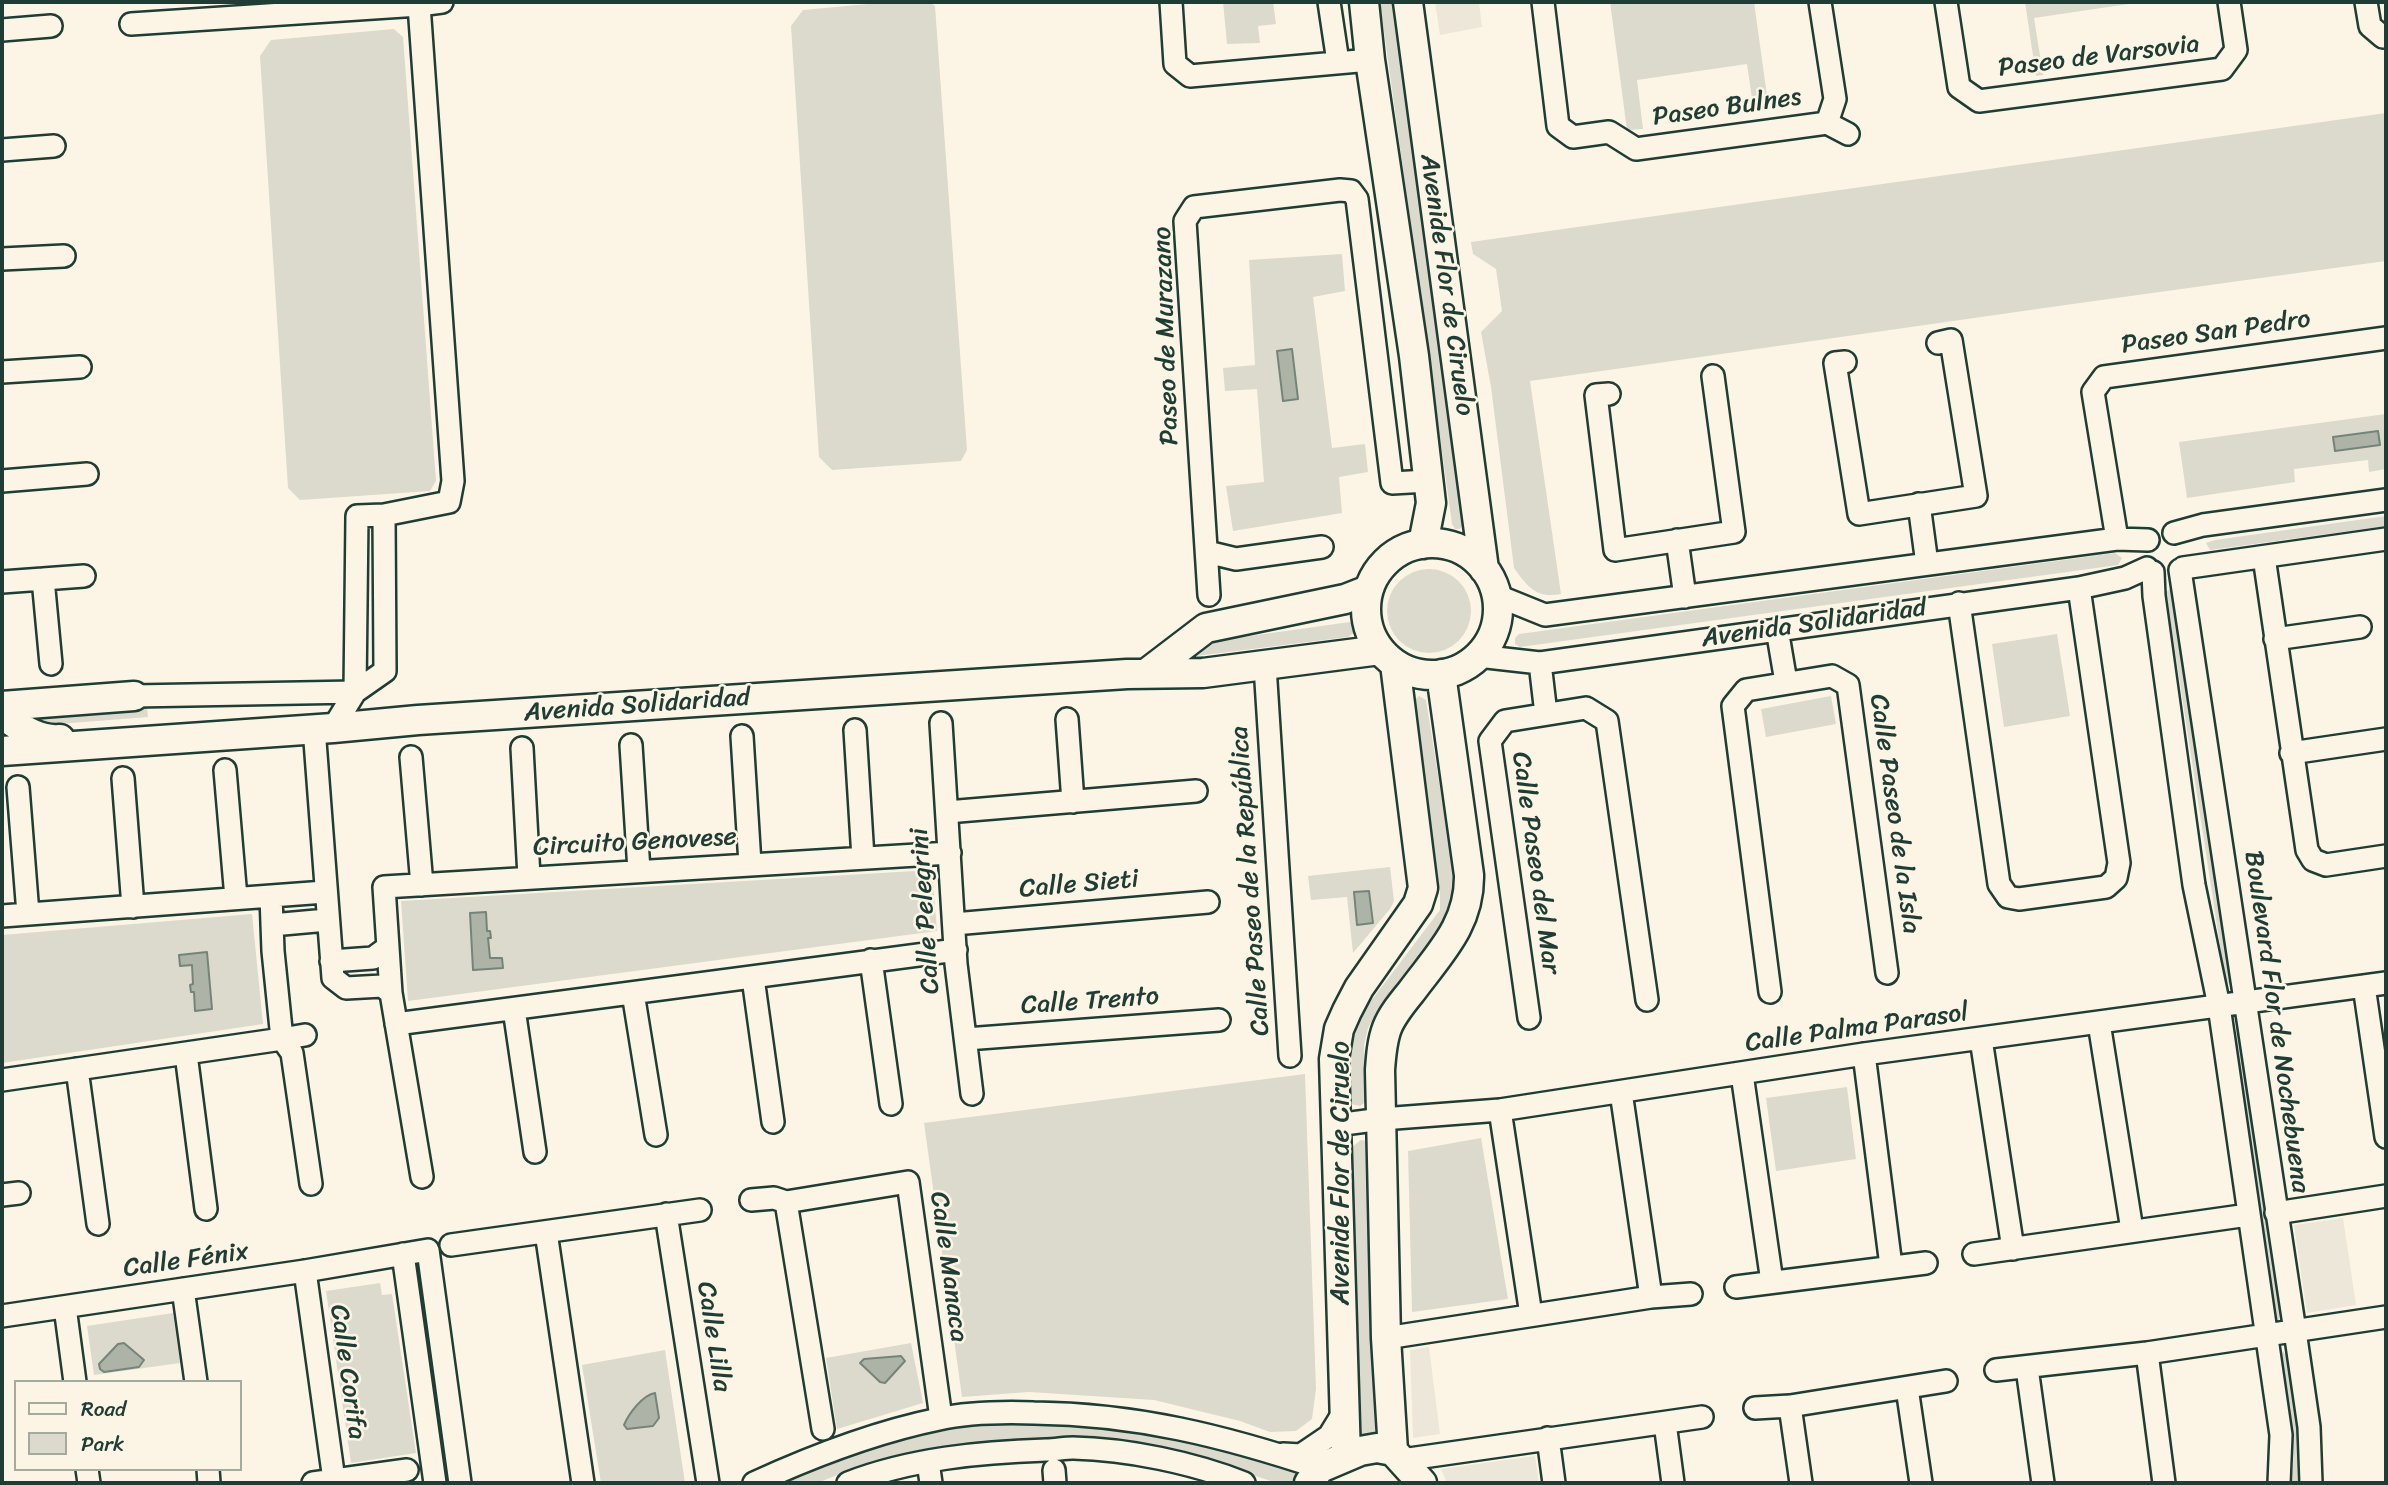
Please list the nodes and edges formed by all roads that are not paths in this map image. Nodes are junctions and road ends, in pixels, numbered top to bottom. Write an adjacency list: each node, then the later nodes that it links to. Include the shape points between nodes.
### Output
1 (442, 2): 11 (street)
2 (1171, 2): 16 (street, via 1175,64 1190,76)
3 (1329, 2): 16 (street)
4 (1364, 2): 16 (main road, Avenide Flor de Ciruelo)
5 (1408, 2): 46 (main road, Avenide Flor de Ciruelo)
6 (1543, 2): 17 (street, Paseo Bulnes, via 1558,126 1573,137 1609,132 1636,149)
7 (1820, 2): 17 (street, Paseo Bulnes, via 1835,99)
8 (1946, 2): 9 (street, Paseo de Varsovia, via 1959,87 1979,101 2222,69 2236,50)
9 (2229, 2)
10 (2366, 2): 15 (street, via 2370,26)
11 (419, 5): 12 (street); 35 (street, via 453,481 449,502)
12 (131, 24)
13 (51, 26): 14 (street)
14 (2, 30)
15 (2386, 36)
16 (1352, 61): 32 (main road, Avenide Flor de Ciruelo, via 1414,356)
17 (1827, 123): 18 (street, Paseo Bulnes)
18 (1848, 134)
19 (54, 146): 20 (street)
20 (2, 150)
21 (64, 256): 22 (street)
22 (2, 260)
23 (2386, 338): 37 (street, Paseo San Pedro, via 2104,377 2093,392)
24 (1938, 343): 34 (street, via 1951,340 1977,502)
25 (1845, 362): 34 (street, via 1835,363 1860,524)
26 (79, 367): 27 (street)
27 (2, 372)
28 (1713, 376): 39 (street, via 1734,539)
29 (1609, 394): 39 (street, via 1596,395 1617,558)
30 (87, 474): 31 (street)
31 (2, 481)
32 (1416, 481): 41 (main road, Avenide Flor de Ciruelo, via 1431,503); 43 (street, Paseo de Murazano, via 1392,483 1357,199 1351,191 1194,207 1185,221)
33 (2386, 500): 36 (street)
34 (1919, 504): 45 (street)
35 (384, 515): 69 (street, via 385,671); 69 (street, via 357,516)
36 (2174, 533): 40 (street, via 2159,532); 47 (street, via 2187,550)
37 (2117, 539): 40 (street, Avenida Solidaridad); 45 (street, Avenida Solidaridad)
38 (2386, 539): 44 (street)
39 (1677, 540): 55 (street)
40 (2148, 540): 48 (street, via 2143,554)
41 (1423, 544): 46 (main road, via 1457,548); 52 (main road, via 1391,558)
42 (1322, 547): 43 (street, via 1236,559)
43 (1207, 552): 53 (street, Paseo de Murazano)
44 (2264, 557): 47 (street); 60 (street)
45 (1927, 564): 55 (street, Avenida Solidaridad)
46 (1484, 569): 54 (main road)
47 (2181, 569): 48 (street, via 2167,576); 120 (street, Boulevard Flor de Nochebuena)
48 (2150, 570): 56 (street, Avenida Solidaridad); 121 (street, Boulevard Flor de Nochebuena, via 2194,885)
49 (84, 576): 50 (street)
50 (43, 579): 51 (street); 64 (street)
51 (2, 582)
52 (1368, 590): 62 (main road, via 1371,636); 66 (main road, via 1345,599 1206,628)
53 (1209, 595)
54 (1498, 596): 55 (street, Avenida Solidaridad, via 1545,615); 61 (main road, via 1490,640)
55 (1685, 597)
56 (2080, 598): 57 (street, Avenida Solidaridad); 57 (street, via 2119,863 2116,878 2106,887 2020,899 2008,897 1999,884)
57 (1959, 603): 59 (street, Avenida Solidaridad)
58 (2360, 627): 60 (street)
59 (1777, 629): 63 (street, Avenida Solidaridad); 68 (street)
60 (2275, 639): 84 (street)
61 (1478, 656): 63 (street, Avenida Solidaridad); 67 (main road)
62 (1387, 657): 65 (main road, Avenida Solidaridad); 67 (main road, via 1409,671); 143 (main road, Avenide Flor de Ciruelo, via 1423,888 1418,904 1359,988 1339,1029 1334,1059)
63 (1540, 663): 72 (street, Calle Paseo del Mar)
64 (51, 664)
65 (1265, 666): 66 (main road, Avenida Solidaridad); 133 (street, Calle Paseo de la República)
66 (1147, 673): 76 (main road, Avenida Solidaridad)
67 (1441, 674): 141 (main road, Avenide Flor de Ciruelo, via 1469,895 1452,937 1388,1027 1380,1070)
68 (1786, 682): 112 (street, Calle Paseo de la Isla, via 1832,676 1848,685); 117 (street, Calle Paseo de la Isla, via 1746,690 1733,706)
69 (355, 692): 70 (street); 76 (street)
70 (134, 696): 71 (main road)
71 (2, 706)
72 (1546, 714): 119 (street, Calle Paseo del Mar, via 1586,708 1607,721); 123 (street, Calle Paseo del Mar, via 1505,721 1490,741)
73 (2, 715): 80 (main road, Avenida Solidaridad, via 28,733 52,739 108,735)
74 (1067, 719): 90 (street)
75 (941, 723): 91 (street, Calle Pelegrini)
76 (324, 728): 80 (main road, Avenida Solidaridad); 103 (street)
77 (855, 730): 94 (street)
78 (741, 736): 95 (street)
79 (2386, 739): 84 (street)
80 (128, 742): 83 (main road, Avenida Solidaridad)
81 (631, 745): 96 (street)
82 (522, 748): 97 (street)
83 (2, 751)
84 (2291, 752): 93 (street, via 2306,850 2314,860 2326,864)
85 (411, 757): 98 (street)
86 (225, 770): 100 (street)
87 (124, 778): 102 (street)
88 (18, 787): 104 (street)
89 (1196, 791): 90 (street)
90 (1073, 802): 91 (street)
91 (947, 812): 92 (street, Calle Pelegrini)
92 (950, 853): 94 (street, Circuito Genovese); 106 (street, Calle Pelegrini)
93 (2386, 856)
94 (863, 858): 95 (street, Circuito Genovese)
95 (750, 864): 96 (street, Circuito Genovese)
96 (639, 871): 97 (street, Circuito Genovese)
97 (529, 877): 98 (street, Circuito Genovese)
98 (422, 885): 109 (street, Circuito Genovese, via 384,887)
99 (271, 896): 100 (street); 103 (street); 107 (street)
100 (236, 898): 102 (street)
101 (1208, 902): 106 (street, Calle Sieti)
102 (133, 907): 104 (street)
103 (326, 907): 103 (street, via 324,880 316,761); 107 (street); 111 (street)
104 (28, 914): 105 (street)
105 (2, 916)
106 (954, 924): 108 (street, Calle Pelegrini)
107 (272, 925): 128 (street)
108 (956, 950): 110 (street); 129 (street, Calle Pelegrini)
109 (381, 952): 111 (street); 116 (street, Circuito Genovese)
110 (871, 960): 113 (street); 139 (street)
111 (331, 961): 116 (street, via 333,978 346,988)
112 (1887, 973)
113 (753, 978): 118 (street); 142 (street)
114 (2386, 983): 115 (street, Calle Palma Parasol)
115 (2364, 986): 120 (street, Calle Palma Parasol); 145 (street)
116 (383, 989): 126 (street, Circuito Genovese)
117 (1770, 992)
118 (634, 993): 122 (street); 144 (street)
119 (1647, 1000)
120 (2246, 1001): 121 (street, Calle Palma Parasol); 154 (street, Boulevard Flor de Nochebuena)
121 (2219, 1006): 125 (street, Calle Palma Parasol); 156 (street, Boulevard Flor de Nochebuena)
122 (514, 1009): 126 (street); 146 (street)
123 (1529, 1018)
124 (1219, 1020): 129 (street, Calle Trento)
125 (2099, 1023): 130 (street, Calle Palma Parasol); 158 (street)
126 (396, 1024): 147 (street, Circuito Genovese)
127 (305, 1035): 128 (street)
128 (282, 1039): 131 (street); 148 (street, via 292,1053)
129 (966, 1039): 138 (street, Calle Pelegrini)
130 (1981, 1039): 132 (street, Calle Palma Parasol); 161 (street)
131 (186, 1054): 134 (street); 152 (street)
132 (1864, 1054): 135 (street, Calle Palma Parasol); 165 (street)
133 (1290, 1056)
134 (77, 1069): 136 (street); 157 (street)
135 (1742, 1074): 137 (street, Calle Palma Parasol); 167 (street)
136 (2, 1080)
137 (1621, 1092): 140 (street, Calle Palma Parasol); 171 (street)
138 (972, 1094)
139 (891, 1104)
140 (1500, 1110): 141 (street, Calle Palma Parasol); 173 (street)
141 (1382, 1119): 143 (street, Calle Palma Parasol); 178 (main road, Avenide Flor de Ciruelo)
142 (773, 1122)
143 (1336, 1125): 189 (main road, Avenide Flor de Ciruelo)
144 (656, 1135)
145 (2386, 1137)
146 (535, 1152)
147 (422, 1177)
148 (311, 1185)
149 (2386, 1196): 154 (street)
150 (751, 1200): 151 (street, Calle Manaca)
151 (786, 1202): 187 (street, Calle Manaca, via 908,1182); 192 (street)
152 (206, 1209)
153 (701, 1210): 155 (street)
154 (2276, 1213): 176 (street, Boulevard Flor de Nochebuena)
155 (666, 1214): 159 (street); 200 (street, Calle Lilla)
156 (2248, 1215): 158 (street); 177 (street, Boulevard Flor de Nochebuena)
157 (97, 1224)
158 (2132, 1230): 161 (street)
159 (547, 1232): 160 (street); 206 (street)
160 (451, 1245)
161 (2013, 1249): 163 (street)
162 (403, 1254): 166 (street, Calle Fénix); 204 (street); 205 (street, Calle Fénix, via 428,1250)
163 (1974, 1254)
164 (1926, 1263): 165 (street)
165 (1891, 1266): 167 (street)
166 (305, 1272): 169 (street, Calle Fénix); 202 (street, Calle Corifa)
167 (1772, 1282): 168 (street)
168 (1736, 1287)
169 (183, 1289): 172 (street, Calle Fénix); 183 (street)
170 (1691, 1294): 171 (street)
171 (1651, 1297): 173 (street)
172 (65, 1307): 174 (street, Calle Fénix); 182 (street)
173 (1531, 1315): 178 (street)
174 (2, 1316)
175 (2386, 1317): 176 (street)
176 (2295, 1331): 177 (street); 218 (street, Boulevard Flor de Nochebuena, via 2309,1427)
177 (2266, 1336): 179 (street); 217 (street, Boulevard Flor de Nochebuena, via 2281,1435)
178 (1386, 1338): 195 (main road, Avenide Flor de Ciruelo)
179 (2147, 1353): 180 (street); 216 (street)
180 (2027, 1368): 181 (street); 215 (street)
181 (1996, 1370)
182 (75, 1380)
183 (196, 1380)
184 (1946, 1381): 185 (street)
185 (1907, 1388): 186 (street); 214 (street)
186 (1790, 1406): 188 (street); 213 (street)
187 (939, 1408): 194 (street, via 1115,1418 1172,1426); 207 (street)
188 (1755, 1408)
189 (1345, 1410): 194 (street, via 1329,1436 1301,1455); 196 (main road, Avenide Flor de Ciruelo)
190 (1702, 1417): 191 (street)
191 (1665, 1423): 193 (street); 212 (street)
192 (823, 1430)
193 (1548, 1438): 195 (street); 211 (street)
194 (1277, 1454): 201 (street)
195 (1398, 1455): 196 (main road, via 1377,1448); 210 (main road)
196 (1346, 1457): 201 (main road)
197 (407, 1470): 202 (street, Calle Corifa)
198 (1176, 1473): 199 (street, via 1147,1457 1072,1448 1013,1451); 209 (street, via 1224,1475)
199 (930, 1475): 208 (street, via 869,1475)
200 (706, 1476)
201 (1315, 1476)
202 (334, 1480): 203 (street, Calle Corifa)
203 (313, 1483)
204 (435, 1483)
205 (460, 1483)
206 (583, 1483)
207 (754, 1483)
208 (848, 1483)
209 (1244, 1483)
210 (1422, 1483)
211 (1554, 1483)
212 (1674, 1483)
213 (1801, 1483)
214 (1921, 1483)
215 (2043, 1483)
216 (2164, 1483)
217 (2279, 1483)
218 (2311, 1483)

